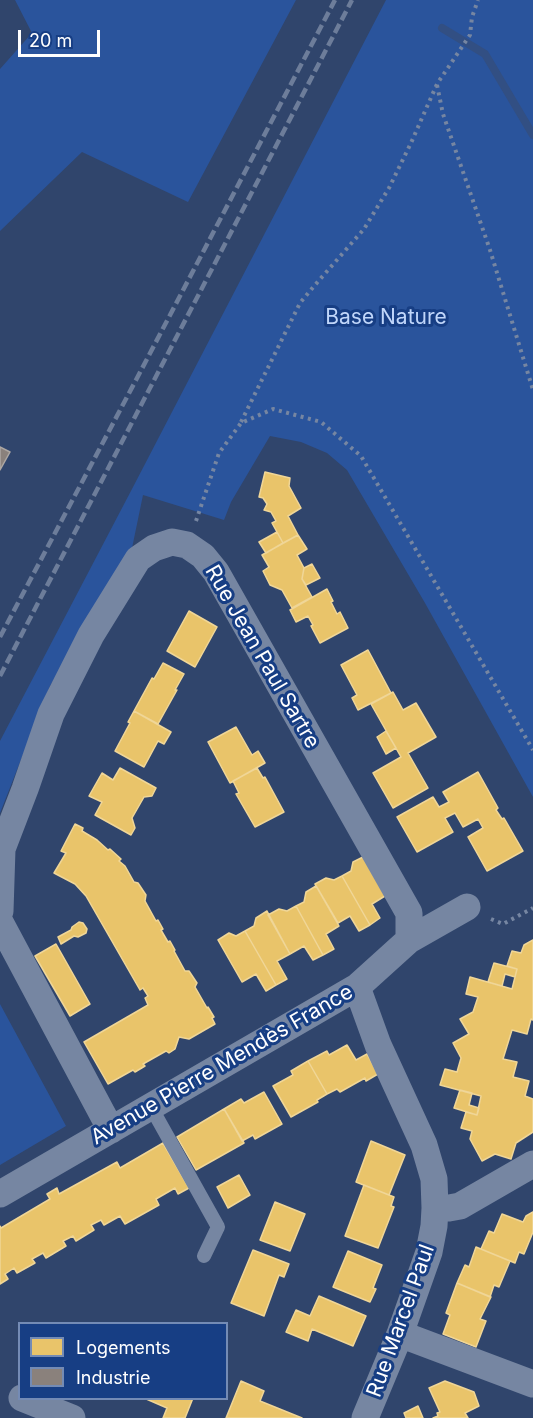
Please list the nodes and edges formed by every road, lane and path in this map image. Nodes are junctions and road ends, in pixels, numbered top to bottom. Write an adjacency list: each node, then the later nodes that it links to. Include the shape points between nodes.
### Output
1 (478, 0): 2 (path, via 470,35)
2 (437, 84): 3 (path, via 446,123); 4 (path, via 389,188 364,229 300,303)
3 (533, 390)
4 (241, 423): 5 (path, via 219,453); 6 (path, via 273,409 321,422 361,456)
5 (188, 545): 9 (street, Rue Jean Paul Sartre, via 172,542 138,559 51,714 2,849); 11 (street, Rue Jean Paul Sartre, via 216,572 403,903 408,913)
6 (533, 750)
7 (467, 908): 8 (path, via 503,924); 11 (street, Avenue Pierre Mendès France)
8 (533, 908)
9 (0, 911)
10 (0, 922): 14 (street)
11 (409, 940): 12 (street, Avenue Pierre Mendès France)
12 (357, 987): 13 (street, Avenue Pierre Mendès France); 17 (street, Rue Marcel Paul, via 378,1045 424,1145 434,1179)
13 (151, 1107): 14 (street, Avenue Pierre Mendès France); 18 (lane, via 218,1227)
14 (111, 1130): 16 (street, Avenue Pierre Mendès France)
15 (533, 1164): 17 (street, via 460,1206)
16 (0, 1194)
17 (435, 1208): 19 (street, Rue Marcel Paul, via 429,1252)
18 (204, 1256)
19 (400, 1334): 20 (street); 25 (street, Rue Marcel Paul)
20 (533, 1384)
21 (0, 1390): 22 (street)
22 (18, 1397)
23 (26, 1400): 24 (street)
24 (72, 1418)
25 (365, 1418)

